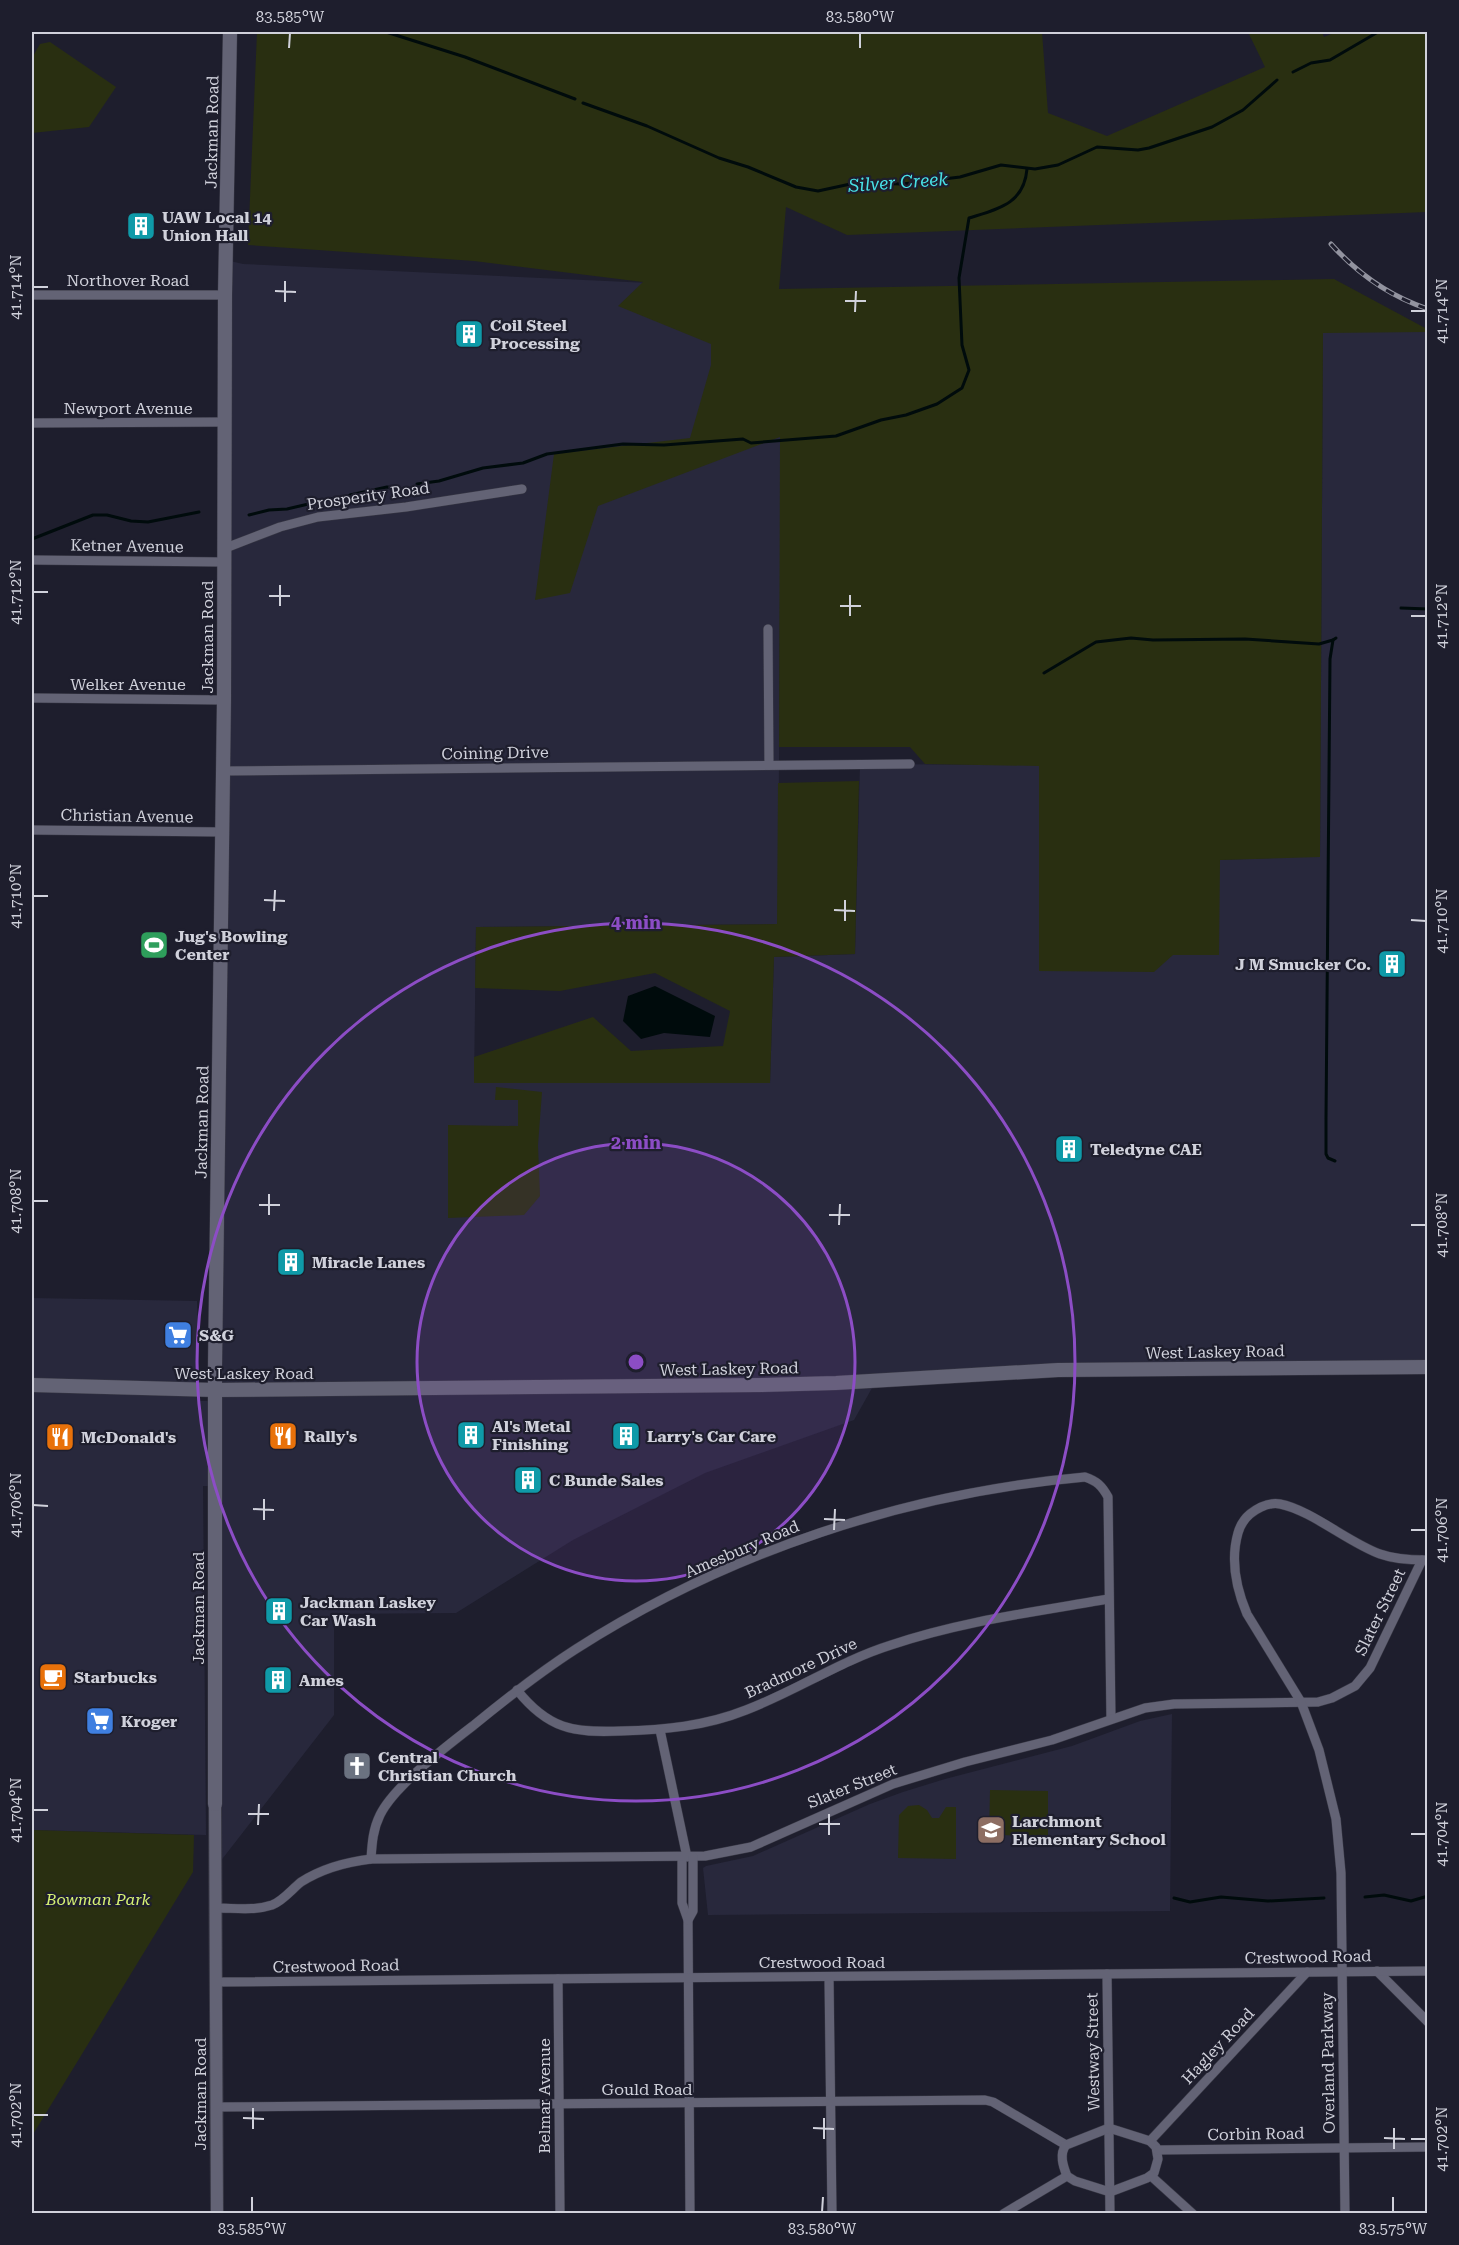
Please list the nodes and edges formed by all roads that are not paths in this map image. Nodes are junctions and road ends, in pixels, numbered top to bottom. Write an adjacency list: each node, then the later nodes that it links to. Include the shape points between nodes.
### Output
1 (230, 32): 3 (main road, Jackman Road)
2 (32, 295): 3 (street, Northover Road)
3 (225, 295): 5 (main road, Jackman Road)
4 (32, 423): 5 (street, Newport Avenue)
5 (224, 423): 7 (main road, Jackman Road)
6 (522, 489): 7 (street, Prosperity Road, via 318,517 280,527)
7 (223, 556): 8 (street, Ketner Avenue); 11 (main road, Jackman Road)
8 (32, 560)
9 (768, 629): 13 (street)
10 (32, 698): 11 (street, Welker Avenue)
11 (224, 700): 14 (main road, Jackman Road)
12 (910, 764): 13 (street, Coining Drive)
13 (769, 765): 14 (street, Coining Drive)
14 (223, 771): 16 (main road, Jackman Road)
15 (32, 830): 16 (street, Christian Avenue)
16 (222, 832): 19 (main road, Jackman Road)
17 (1428, 1367): 19 (main road, West Laskey Road, via 1058,1370 762,1385)
18 (32, 1385): 19 (main road, West Laskey Road)
19 (215, 1390): 26 (main road, Jackman Road)
20 (1425, 1560): 23 (street, Slater Street, via 1361,1680 1327,1700); 23 (street, Overland Parkway, via 1379,1553 1280,1504 1265,1505 1246,1518 1235,1548 1241,1600)
21 (1108, 1599): 22 (street, Amesbury Road, via 1108,1497 1103,1487 1086,1477 983,1490 874,1516 712,1575 635,1614); 24 (street, Amesbury Road); 25 (street, Bradmore Drive, via 924,1634 842,1664 745,1711)
22 (517, 1690): 25 (street, Bradmore Drive, via 532,1709 573,1729); 28 (street, Amesbury Road, via 385,1804 374,1830)
23 (1301, 1702): 24 (street, Slater Street, via 1174,1704); 33 (street, Overland Parkway, via 1319,1750 1336,1819)
24 (1111, 1719): 27 (street, Slater Street, via 1052,1740 893,1784 751,1846)
25 (660, 1730): 27 (street)
26 (215, 1804): 29 (street, Jackman Road)
27 (687, 1857): 28 (street, Slater Street); 36 (street, via 693,1911 688,1920)
28 (371, 1859): 29 (street, Slater Street, via 320,1872 275,1904)
29 (216, 1908): 38 (street, Jackman Road)
30 (1377, 1971): 31 (street, Crestwood Road); 33 (street, Crestwood Road); 39 (street)
31 (1428, 1971)
32 (1307, 1972): 33 (street, Crestwood Road); 34 (street, Crestwood Road); 45 (street, Hagley Road)
33 (1342, 1972): 48 (street, Overland Parkway)
34 (1107, 1974): 35 (street, Crestwood Road); 44 (street, Westway Street)
35 (828, 1977): 36 (street, Crestwood Road); 41 (street)
36 (688, 1978): 37 (street, Crestwood Road); 42 (street)
37 (558, 1979): 38 (street, Crestwood Road); 40 (street, Belmar Avenue)
38 (217, 1982): 43 (street, Jackman Road)
39 (1428, 2022)
40 (558, 2103): 42 (street, Gould Road); 43 (street, Gould Road); 54 (street, Belmar Avenue)
41 (830, 2103): 42 (street, Gould Road); 46 (street, Gould Road, via 985,2100); 56 (street)
42 (689, 2104): 55 (street)
43 (217, 2107): 53 (street, Jackman Road)
44 (1109, 2128): 45 (street, Westway Street); 46 (street, Westway Street); 52 (street, Westway Street)
45 (1150, 2141): 49 (street)
46 (1066, 2145): 50 (street, via 1062,2153)
47 (1428, 2147): 48 (street, Corbin Road)
48 (1344, 2148): 49 (street, Corbin Road); 60 (street, Overland Parkway)
49 (1157, 2150): 51 (street, via 1157,2167)
50 (1067, 2176): 52 (street); 57 (street)
51 (1151, 2176): 52 (street); 59 (street)
52 (1110, 2192): 58 (street, Westway Street)
53 (217, 2214)
54 (560, 2214)
55 (690, 2214)
56 (832, 2214)
57 (1003, 2214)
58 (1110, 2214)
59 (1193, 2214)
60 (1346, 2214)

